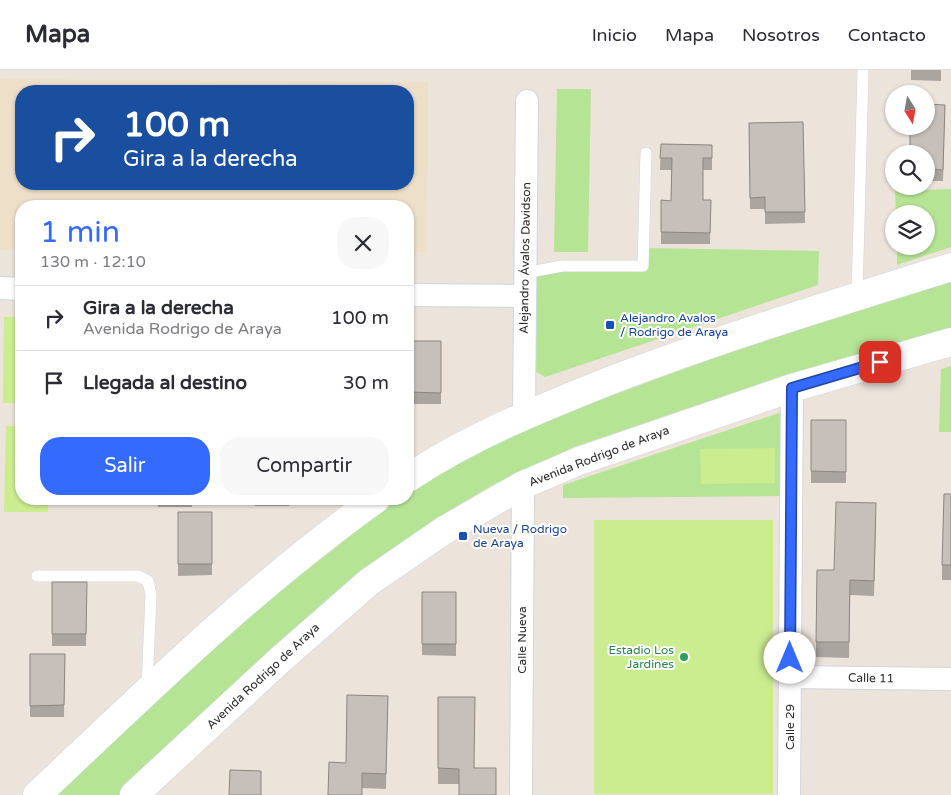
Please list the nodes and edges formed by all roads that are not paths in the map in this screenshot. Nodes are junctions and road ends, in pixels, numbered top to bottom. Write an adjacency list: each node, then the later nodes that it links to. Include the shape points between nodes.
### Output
1 (863, 70): 10 (lane)
2 (527, 101): 5 (street, Alejandro Ávalos Davidson)
3 (646, 153): 5 (lane, via 643,266 562,266)
4 (951, 267): 10 (main road)
5 (525, 273): 9 (street, Alejandro Ávalos Davidson)
6 (0, 288): 7 (street)
7 (15, 289)
8 (414, 295): 9 (street)
9 (525, 296): 13 (street, Alejandro Ávalos Davidson)
10 (857, 296): 13 (main road, via 684,352)
11 (951, 342): 12 (main road, Avenida Rodrigo de Araya)
12 (792, 388): 15 (main road, Avenida Rodrigo de Araya, via 588,458); 18 (street, Calle 29)
13 (524, 414): 14 (main road, via 454,449)
14 (414, 474)
15 (523, 485): 22 (main road, Avenida Rodrigo de Araya, via 443,531 362,588); 23 (street, Calle Nueva)
16 (368, 505): 20 (main road, via 303,554)
17 (37, 576): 20 (lane, via 138,576 148,581 151,595)
18 (790, 677): 19 (street, Calle 11); 24 (street, Calle 29)
19 (951, 679)
20 (147, 691): 21 (main road)
21 (37, 795)
22 (134, 795)
23 (521, 795)
24 (789, 795)

